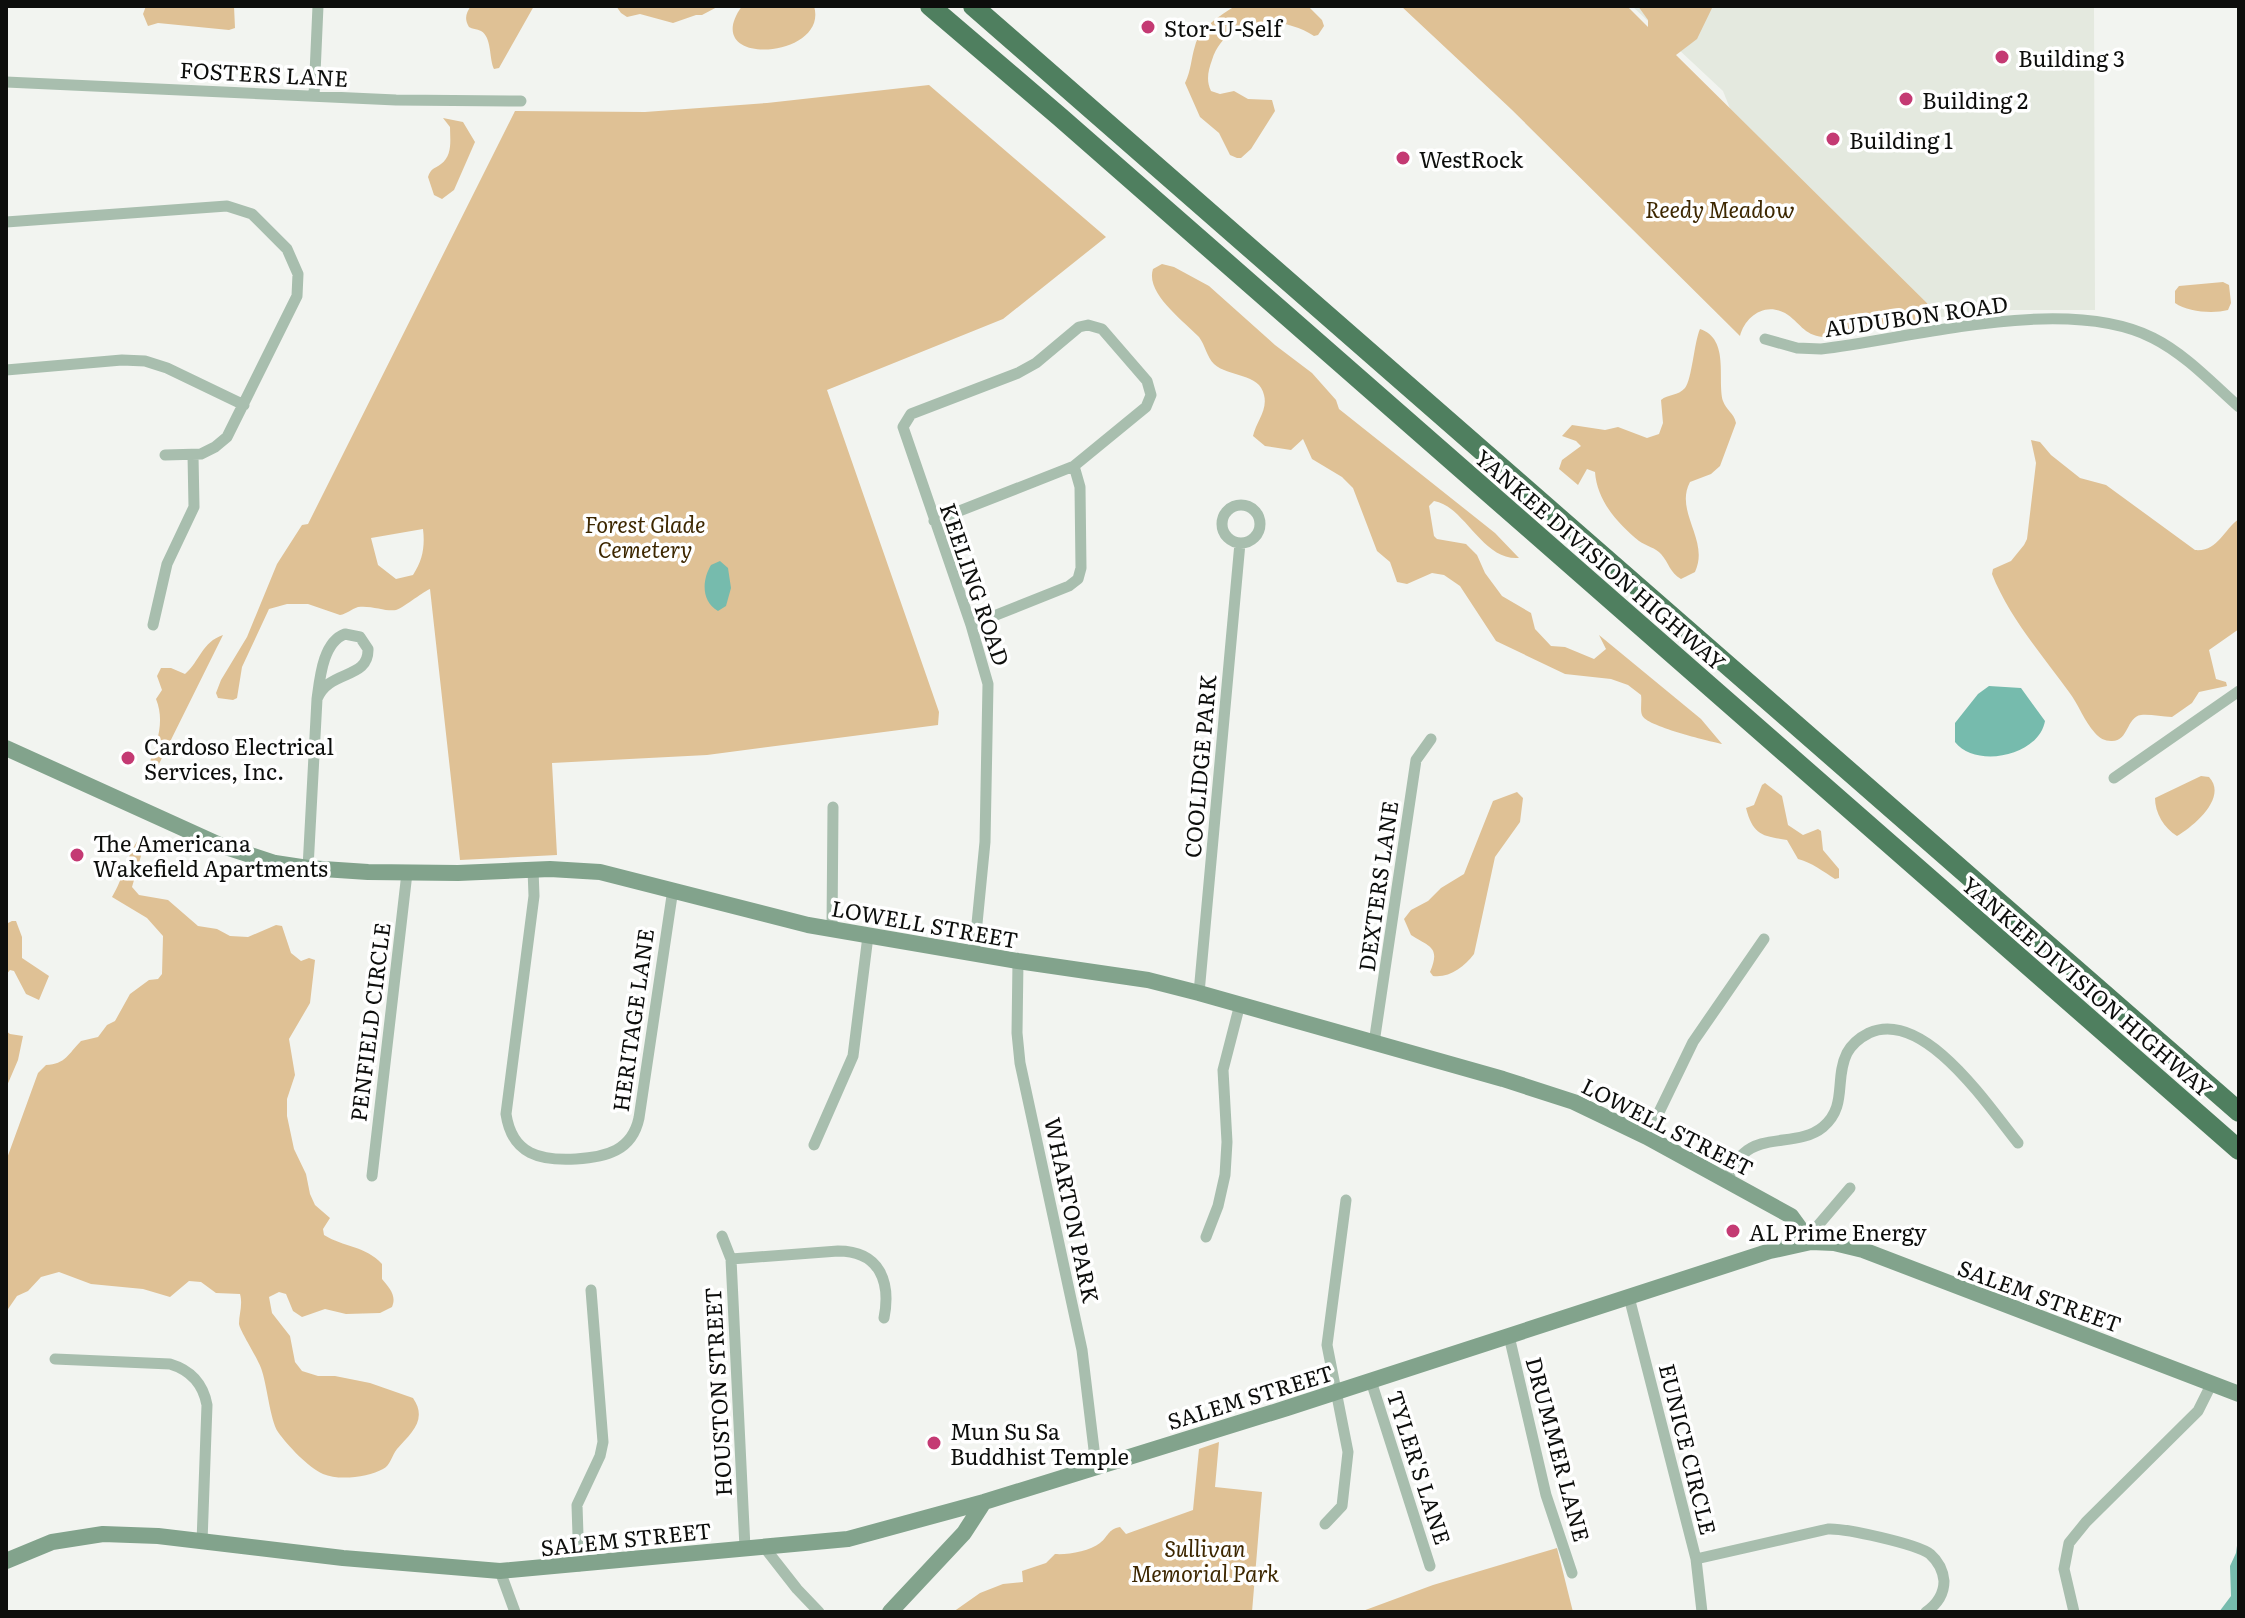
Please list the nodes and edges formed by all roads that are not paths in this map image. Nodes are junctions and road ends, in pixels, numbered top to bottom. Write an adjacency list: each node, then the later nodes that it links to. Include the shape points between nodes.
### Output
1 (318, 6): 5 (street)
2 (930, 6): 41 (highway, YANKEE DIVISION HIGHWAY)
3 (973, 6): 37 (highway, YANKEE DIVISION HIGHWAY)
4 (6, 82): 5 (street, FOSTERS LANE)
5 (314, 96): 6 (street, FOSTERS LANE)
6 (521, 101)
7 (6, 222): 10 (street, via 220,206 257,218 291,253 299,285)
8 (1765, 339): 11 (street, AUDUBON ROAD, via 1821,349 1984,324 2109,324 2157,340)
9 (6, 370): 10 (street, via 145,361)
10 (244, 405): 13 (street, via 227,437)
11 (2239, 407)
12 (165, 455): 13 (street)
13 (193, 455): 17 (street, via 194,507 167,564)
14 (1074, 466): 15 (street); 15 (street, KEELING ROAD, via 1146,407 1151,395 1148,384 1102,329 1091,325 1079,327 1018,373 914,413 904,422); 18 (street, via 1080,487 1078,579)
15 (934, 521): 18 (street, KEELING ROAD)
16 (1240, 543): 34 (street, COOLIDGE PARK)
17 (153, 625)
18 (971, 625): 32 (street, KEELING ROAD, via 988,687 985,842)
19 (2239, 691): 23 (street)
20 (317, 699): 20 (street, via 329,682 365,664 368,649 360,637 345,634 332,642); 25 (street)
21 (1431, 739): 36 (street, DEXTERS LANE, via 1416,760)
22 (6, 748): 25 (main road, LOWELL STREET, via 233,850)
23 (2114, 778)
24 (833, 807): 29 (street)
25 (308, 868): 27 (main road, LOWELL STREET)
26 (533, 869): 27 (main road, LOWELL STREET); 28 (main road, LOWELL STREET, via 600,872); 28 (street, HERITAGE LANE, via 534,898 506,1114 519,1144 548,1159 607,1155 634,1133)
27 (407, 873): 42 (street, PENFIELD CIRCLE)
28 (673, 889): 29 (main road, LOWELL STREET)
29 (832, 929): 30 (main road, LOWELL STREET)
30 (868, 936): 32 (main road, LOWELL STREET); 40 (street, via 853,1056)
31 (1764, 939): 38 (street, via 1693,1042)
32 (974, 954): 33 (main road, LOWELL STREET)
33 (1018, 961): 34 (main road, LOWELL STREET); 59 (street, WHARTON PARK, via 1020,1063 1082,1350)
34 (1199, 993): 35 (main road, LOWELL STREET)
35 (1240, 1004): 36 (main road, LOWELL STREET); 47 (street, via 1223,1070 1225,1175)
36 (1374, 1043): 38 (main road, LOWELL STREET, via 1544,1091)
37 (2239, 1112)
38 (1647, 1137): 43 (main road, LOWELL STREET)
39 (2018, 1143): 43 (street, via 1950,1063 1915,1035 1887,1029 1852,1046 1843,1066 1837,1109 1823,1128 1749,1150)
40 (814, 1145)
41 (2239, 1150)
42 (372, 1176)
43 (1727, 1180): 48 (main road, LOWELL STREET, via 1791,1216)
44 (1850, 1188): 48 (street)
45 (1346, 1200): 57 (street, via 1327,1343)
46 (722, 1236): 49 (street, HOUSTON STREET)
47 (1206, 1237)
48 (1803, 1243): 51 (main road, SALEM STREET); 56 (main road, SALEM STREET, via 1863,1250)
49 (731, 1259): 52 (street, via 856,1253 872,1262 885,1282); 66 (street, HOUSTON STREET)
50 (591, 1290): 69 (street, via 603,1439 577,1505)
51 (1629, 1297): 53 (main road, SALEM STREET); 67 (street, EUNICE CIRCLE)
52 (884, 1318)
53 (1509, 1336): 55 (main road, SALEM STREET); 72 (street, DRUMMER LANE, via 1546,1495)
54 (55, 1359): 64 (street, via 170,1364 195,1378 206,1397 207,1412)
55 (1371, 1381): 57 (main road, SALEM STREET); 70 (street, TYLER'S LANE)
56 (2212, 1383): 58 (main road, SALEM STREET); 78 (street, via 2198,1411 2069,1543 2064,1569)
57 (1337, 1392): 59 (main road, SALEM STREET); 62 (street, via 1348,1452 1343,1503)
58 (2239, 1394)
59 (1096, 1466): 60 (main road, SALEM STREET)
60 (984, 1502): 61 (main road, SALEM STREET); 63 (main road)
61 (944, 1513): 63 (main road); 65 (main road, SALEM STREET, via 857,1538)
62 (1325, 1524)
63 (969, 1527): 75 (main road)
64 (202, 1542): 68 (main road, SALEM STREET, via 96,1534 52,1542); 71 (main road, SALEM STREET)
65 (764, 1547): 66 (main road, SALEM STREET); 74 (street)
66 (745, 1548): 69 (main road, SALEM STREET)
67 (1696, 1559): 76 (street, EUNICE CIRCLE); 77 (street, via 1842,1530 1917,1548 1933,1557 1942,1570 1943,1585)
68 (6, 1561)
69 (579, 1566): 71 (main road, SALEM STREET)
70 (1430, 1566)
71 (500, 1571): 73 (street)
72 (1572, 1573)
73 (515, 1612)
74 (819, 1612)
75 (890, 1612)
76 (1702, 1612)
77 (1926, 1612)
78 (2074, 1612)

